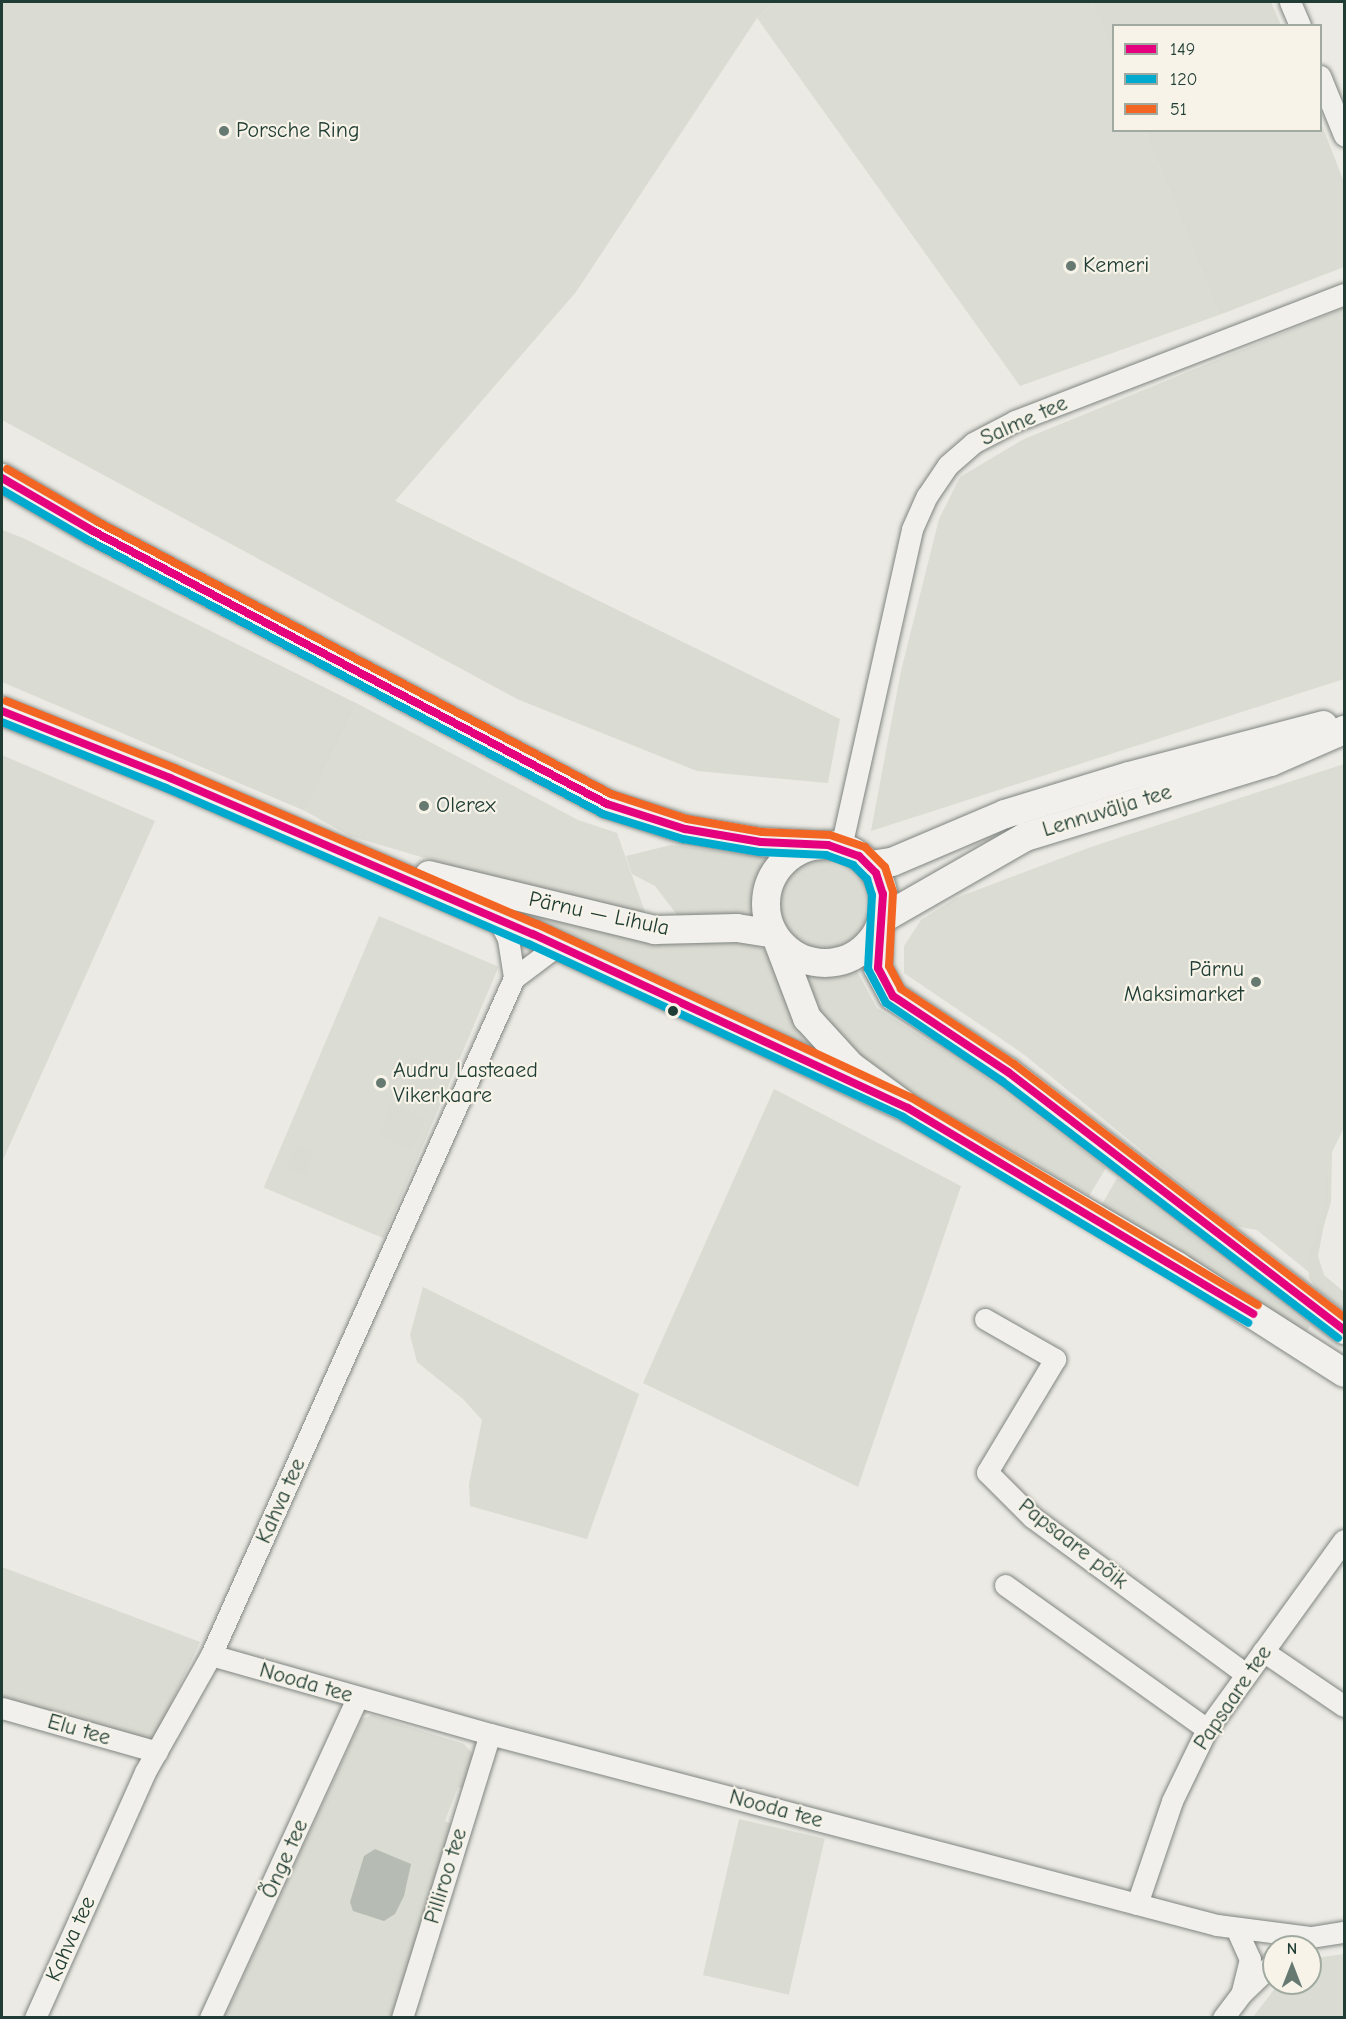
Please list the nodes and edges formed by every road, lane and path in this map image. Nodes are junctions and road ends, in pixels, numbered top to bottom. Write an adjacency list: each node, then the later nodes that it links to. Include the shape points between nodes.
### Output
1 (1290, 2): 2 (street)
2 (1299, 24)
3 (1322, 81): 4 (street)
4 (1344, 135)
5 (1344, 294): 12 (street, Salme tee, via 1015,421 973,443 948,465 927,496 912,529)
6 (2, 478): 8 (main road)
7 (2, 497): 8 (main road)
8 (56, 510): 12 (main road, via 607,804 685,829 760,842)
9 (2, 711): 13 (main road)
10 (1344, 720): 14 (main road, Lennuvälja tee, via 1151,770 1005,814 922,850)
11 (1344, 730): 16 (main road, Lennuvälja tee, via 1271,762 1025,837)
12 (828, 846): 14 (main road); 17 (main road, via 787,858 772,875 765,909)
13 (356, 858): 15 (main road); 17 (main road, Pärnu — Lihula, via 645,928 737,928)
14 (870, 866): 16 (main road, via 883,894)
15 (498, 919): 18 (main road); 19 (street, via 508,939)
16 (881, 924): 17 (main road, via 860,952 832,963 799,957); 22 (main road, via 878,968 893,996 1008,1072)
17 (775, 937): 20 (main road, via 795,992 816,1032 851,1066)
18 (558, 945): 19 (street, Kahva tee); 20 (main road)
19 (514, 978): 27 (street, Kahva tee)
20 (908, 1108): 23 (main road, via 1177,1266)
21 (985, 1319): 28 (street, Papsaare põik, via 1055,1359 987,1472 1032,1517)
22 (1344, 1330)
23 (1344, 1373)
24 (1344, 1540): 26 (street, Papsaare tee)
25 (1005, 1585): 32 (street)
26 (1263, 1651): 28 (street, Papsaare tee); 30 (street)
27 (211, 1655): 29 (street, Nooda tee); 34 (street, Kahva tee)
28 (1246, 1674): 32 (street, Papsaare tee)
29 (357, 1698): 33 (street, Nooda tee); 43 (street, Õnge tee)
30 (1344, 1706)
31 (2, 1708): 34 (street, Elu tee)
32 (1207, 1728): 35 (street, Papsaare tee, via 1172,1801)
33 (490, 1734): 35 (street, Nooda tee); 44 (street, Pilliroo tee)
34 (157, 1752): 42 (street, Kahva tee)
35 (1137, 1904): 36 (street, Nooda tee)
36 (1236, 1928): 38 (street, Nooda tee); 41 (street, via 1250,1959)
37 (1344, 1932): 39 (street, Nooda tee)
38 (1270, 1935)
39 (1322, 1937)
40 (1262, 1974): 41 (street)
41 (1242, 1993): 45 (street)
42 (35, 2018)
43 (210, 2018)
44 (402, 2018)
45 (1223, 2018)

